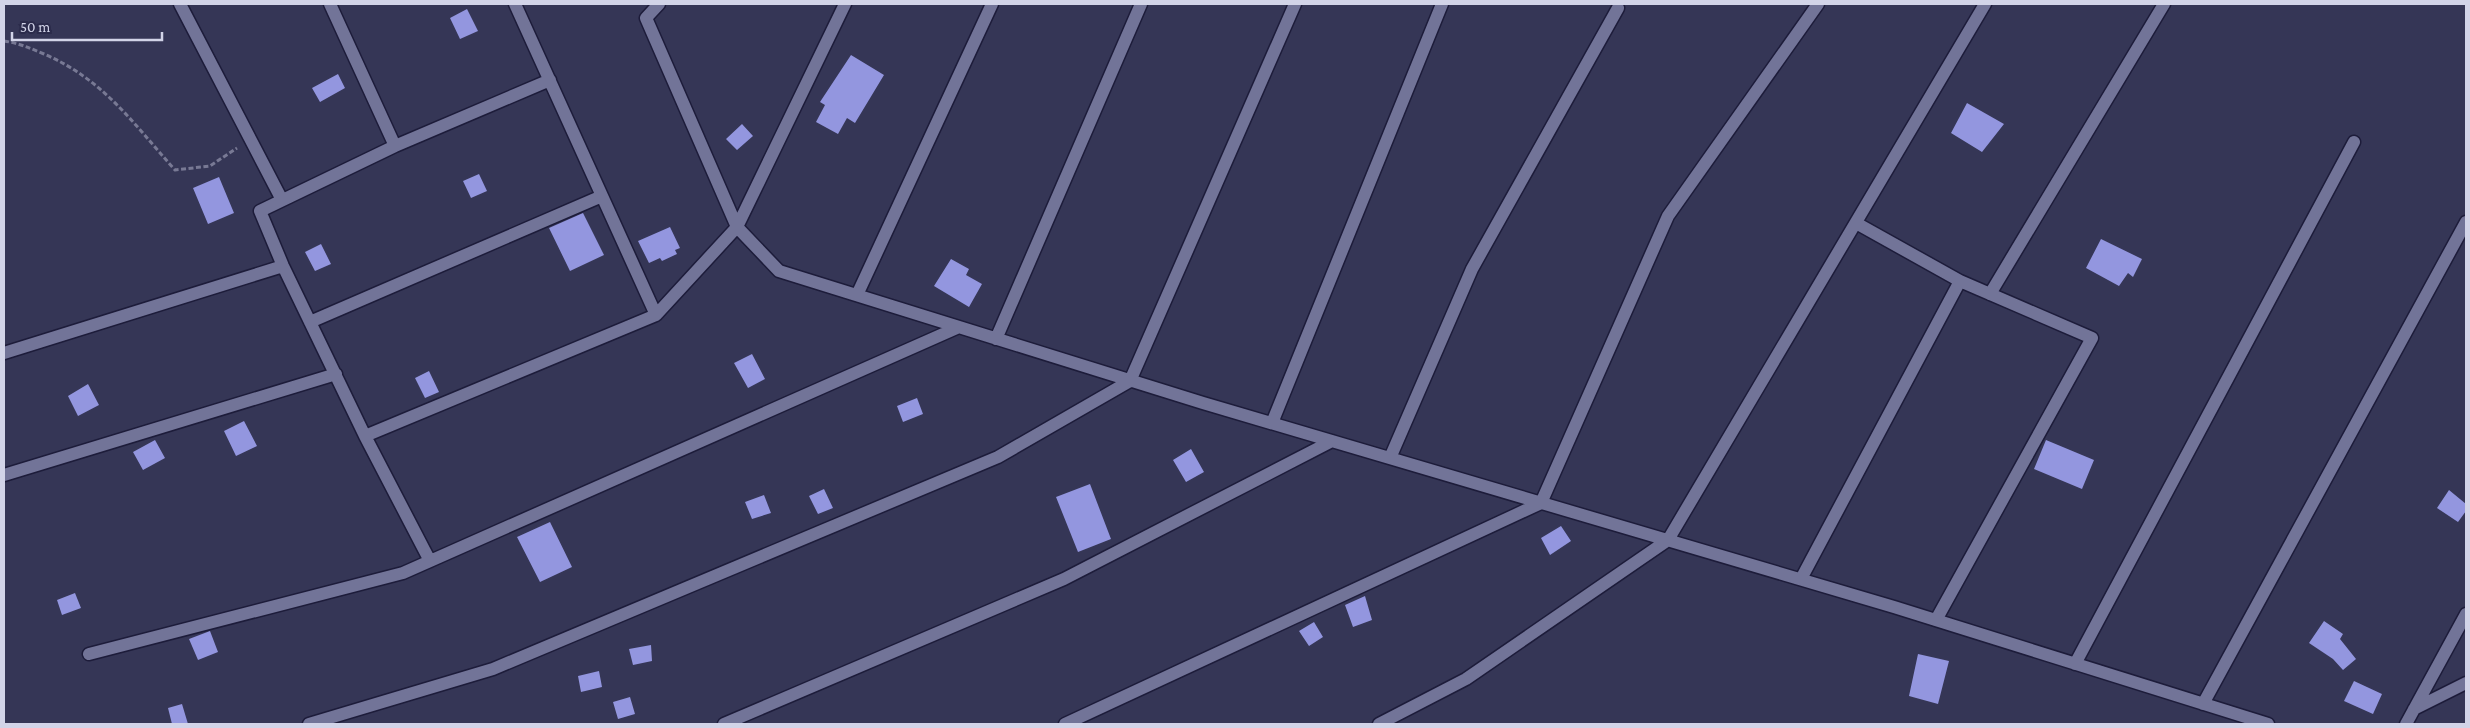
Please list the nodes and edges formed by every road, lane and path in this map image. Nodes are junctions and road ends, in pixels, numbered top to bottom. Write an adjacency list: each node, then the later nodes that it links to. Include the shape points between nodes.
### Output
1 (180, 4): 16 (street)
2 (330, 4): 18 (street)
3 (514, 4): 15 (street)
4 (659, 4): 23 (street, via 646,18)
5 (844, 4): 23 (street)
6 (992, 4): 27 (street)
7 (1142, 4): 31 (street)
8 (1295, 4): 34 (street)
9 (1442, 4): 35 (street)
10 (1818, 4): 40 (street, via 1668,216)
11 (1985, 4): 21 (street)
12 (2164, 4): 26 (street)
13 (1618, 8): 38 (street, via 1472,270)
14 (4, 41): 16 (path, via 18,43 69,65 107,93 175,170 210,166)
15 (550, 80): 18 (street); 19 (street)
16 (250, 139): 20 (street)
17 (2354, 142): 47 (street)
18 (395, 146): 20 (street)
19 (602, 196): 28 (street); 29 (street)
20 (282, 200): 24 (street, via 260,211)
21 (1856, 222): 25 (street); 41 (street)
22 (2466, 222): 49 (street)
23 (737, 227): 27 (street, via 779,271); 28 (street)
24 (283, 266): 29 (street); 32 (street)
25 (1960, 281): 26 (street); 43 (street)
26 (1990, 294): 45 (street, via 2092,338)
27 (856, 295): 30 (street)
28 (656, 315): 36 (street)
29 (310, 322): 33 (street)
30 (959, 327): 31 (street); 42 (street)
31 (996, 339): 34 (street)
32 (4, 353)
33 (336, 374): 36 (street); 39 (street)
34 (1130, 380): 35 (street); 51 (street, via 998,457 493,669)
35 (1272, 423): 37 (street)
36 (365, 436): 42 (street)
37 (1332, 441): 38 (street); 52 (street, via 1064,579)
38 (1390, 458): 40 (street)
39 (4, 475)
40 (1540, 502): 41 (street); 53 (street)
41 (1668, 540): 43 (street); 54 (street, via 1466,679)
42 (430, 561): 46 (street, via 403,573)
43 (1801, 579): 45 (street)
44 (2466, 614): 50 (street)
45 (1936, 620): 47 (street)
46 (89, 654)
47 (2074, 664): 49 (street)
48 (2466, 684): 50 (street)
49 (2203, 704): 55 (street)
50 (2414, 709): 56 (street)
51 (309, 724)
52 (724, 724)
53 (1065, 724)
54 (1379, 724)
55 (2268, 724)
56 (2406, 724)

